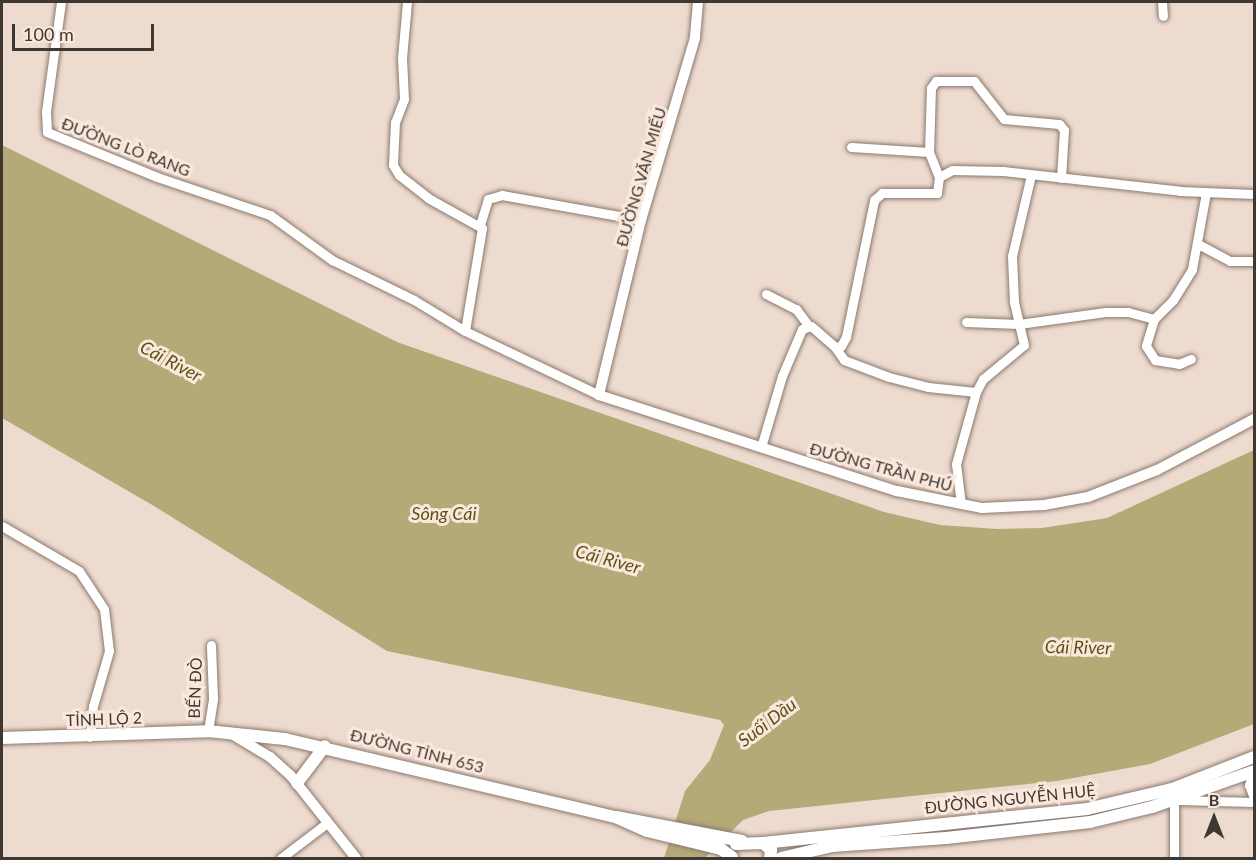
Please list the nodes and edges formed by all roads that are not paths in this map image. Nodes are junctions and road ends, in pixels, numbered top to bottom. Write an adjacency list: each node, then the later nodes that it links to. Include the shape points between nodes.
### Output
1 (62, 2): 22 (street, ĐƯỜNG LÒ RANG, via 46,112 47,132 283,222 332,260 414,300)
2 (407, 2): 14 (street, via 402,71 405,93 395,122 394,170 437,204)
3 (698, 2): 13 (street, ĐƯỜNG VĂN MIẾU, via 696,38)
4 (1162, 2): 5 (street)
5 (1163, 16)
6 (851, 147): 7 (street)
7 (929, 152): 9 (street); 10 (street, via 932,84 942,79 970,79 1004,119 1055,122 1062,126)
8 (1031, 175): 9 (street, via 952,170); 10 (street); 20 (street, via 1012,256)
9 (939, 177): 23 (street, via 939,190 934,194 882,193 874,200 846,337 841,346)
10 (1061, 178): 11 (street)
11 (1206, 193): 12 (street); 15 (street)
12 (1254, 194)
13 (641, 220): 14 (street, via 502,195 488,200); 26 (street, ĐƯỜNG VĂN MIẾU)
14 (480, 225): 22 (street, via 482,245)
15 (1198, 244): 16 (street, via 1230,261); 18 (street, via 1186,279)
16 (1254, 261)
17 (766, 294): 21 (street, via 796,309)
18 (1154, 319): 20 (street, via 1105,312); 24 (street, via 1146,346 1155,360 1179,364)
19 (966, 322): 20 (street)
20 (1019, 324): 25 (street, via 1023,349 991,371)
21 (808, 325): 23 (street); 28 (street, via 802,329 782,376)
22 (465, 331): 26 (street)
23 (835, 347): 25 (street, via 844,360 889,377 928,387)
24 (1191, 359)
25 (976, 392): 29 (street, via 956,464)
26 (599, 395): 28 (street, ĐƯỜNG TRẦN PHÚ)
27 (1254, 419): 29 (street, ĐƯỜNG TRẦN PHÚ, via 1156,470 1088,497 1005,508)
28 (761, 447): 29 (street, ĐƯỜNG TRẦN PHÚ, via 897,491)
29 (961, 504)
30 (2, 526): 34 (street, via 79,571 104,609 109,651 93,706)
31 (211, 645): 32 (street, BẾN ĐÒ, via 213,698)
32 (208, 731): 33 (main road, ĐƯỜNG TỈNH 653); 34 (main road, TỈNH LỘ 2)
33 (230, 732): 36 (main road, ĐƯỜNG TỈNH 653); 39 (street, via 270,757)
34 (90, 737): 35 (main road, TỈNH LỘ 2)
35 (2, 738)
36 (325, 746): 39 (main road); 46 (main road, ĐƯỜNG TỈNH 653)
37 (1254, 757): 40 (main road, ĐƯỜNG NGUYỄN HUỆ)
38 (1254, 771): 40 (main road, ĐƯỜNG NGUYỄN HUỆ); 41 (street, via 1249,785)
39 (297, 783): 42 (street)
40 (1174, 794): 41 (street); 43 (main road, ĐƯỜNG NGUYỄN HUỆ, via 1087,809); 44 (main road, ĐƯỜNG NGUYỄN HUỆ, via 1090,822); 53 (street)
41 (1254, 800)
42 (327, 823): 48 (street); 49 (street)
43 (944, 824): 44 (main road); 47 (main road, ĐƯỜNG NGUYỄN HUỆ)
44 (946, 838): 52 (main road, ĐƯỜNG NGUYỄN HUỆ, via 832,846)
45 (742, 841): 46 (main road, ĐƯỜNG TỈNH 653); 47 (main road, ĐƯỜNG NGUYỄN HUỆ); 50 (main road, via 733,846)
46 (716, 842): 50 (main road, ĐƯỜNG TỈNH 653)
47 (763, 843): 51 (main road, via 771,850)
48 (281, 858)
49 (356, 858)
50 (732, 858)
51 (770, 858)
52 (781, 858)
53 (1174, 858)

